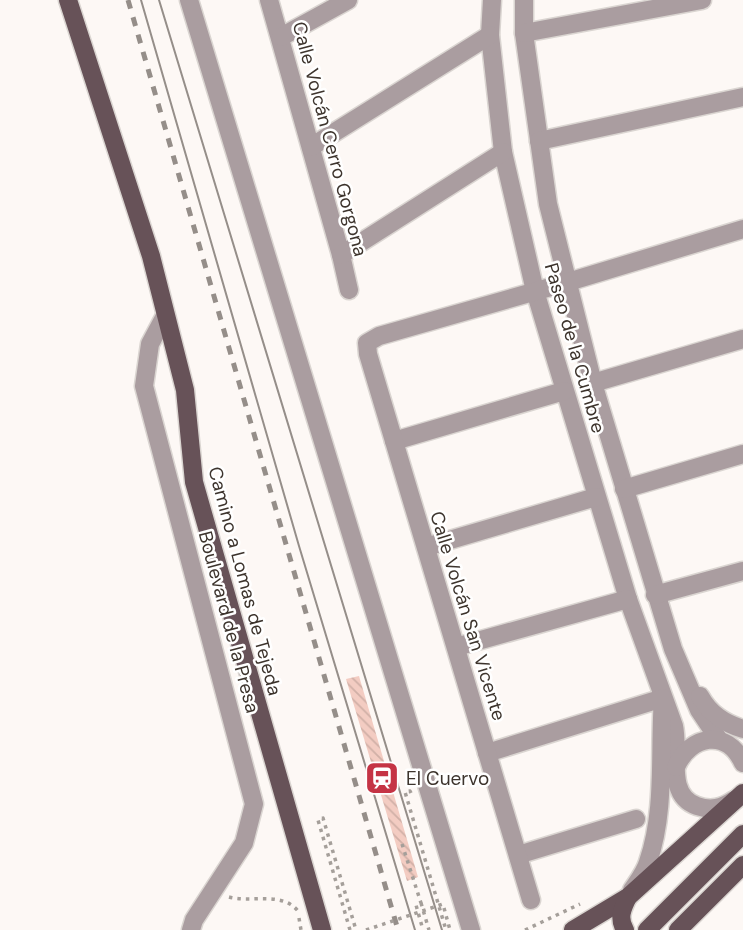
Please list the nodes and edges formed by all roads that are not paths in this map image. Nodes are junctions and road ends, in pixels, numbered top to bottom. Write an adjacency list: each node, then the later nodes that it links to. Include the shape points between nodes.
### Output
1 (68, 0): 20 (main road, Camino a Lomas de Tejeda, via 151,256)
2 (189, 0): 50 (street)
3 (269, 0): 10 (street, Calle Volcán Cerro Gorgona)
4 (348, 0): 10 (street)
5 (492, 0): 9 (street, Paseo de la Cumbre)
6 (524, 0): 8 (street, Paseo de la Cumbre)
7 (702, 0): 8 (street)
8 (524, 33): 12 (street, Paseo de la Cumbre)
9 (490, 35): 13 (street); 14 (street, Paseo de la Cumbre)
10 (281, 37): 13 (street, Calle Volcán Cerro Gorgona)
11 (743, 97): 12 (street)
12 (539, 141): 17 (street, Paseo de la Cumbre, via 548,204)
13 (311, 147): 16 (street, Calle Volcán Cerro Gorgona)
14 (503, 152): 16 (street); 19 (street, Paseo de la Cumbre)
15 (743, 229): 17 (street)
16 (341, 255): 18 (street, Calle Volcán Cerro Gorgona)
17 (568, 282): 19 (street); 22 (street, Paseo de la Cumbre)
18 (349, 290)
19 (535, 291): 23 (street, Paseo de la Cumbre); 24 (street, Calle Volcán San Vicente, via 367,343)
20 (165, 316): 48 (street, Boulevard de la Presa, via 150,344 144,386 254,804 244,843); 49 (main road, Camino a Lomas de Tejeda, via 185,390 194,482)
21 (743, 339): 22 (street)
22 (593, 383): 26 (street, Paseo de la Cumbre)
23 (564, 391): 24 (street); 27 (street, Paseo de la Cumbre)
24 (394, 441): 28 (street, Calle Volcán San Vicente)
25 (743, 454): 26 (street)
26 (624, 489): 30 (street, Paseo de la Cumbre)
27 (596, 497): 28 (street); 31 (street, Paseo de la Cumbre)
28 (426, 547): 32 (street, Calle Volcán San Vicente)
29 (743, 571): 30 (street)
30 (655, 595): 33 (street, Paseo de la Cumbre)
31 (628, 599): 32 (street); 34 (street, Paseo de la Cumbre)
32 (456, 648): 37 (street, Calle Volcán San Vicente)
33 (678, 661): 35 (street, Paseo de la Cumbre, via 705,705 725,723); 36 (street, Paseo de la Cumbre, via 699,710)
34 (663, 698): 37 (street); 39 (street, Paseo de la Cumbre, via 677,739); 45 (street, Paseo de la Cumbre, via 656,835 648,864)
35 (743, 729)
36 (719, 740): 38 (street, Paseo de la Cumbre, via 730,745); 39 (street, via 692,744)
37 (487, 753): 43 (street, Calle Volcán San Vicente)
38 (743, 763)
39 (676, 767): 40 (street, Paseo de la Cumbre, via 681,795 692,805 720,808)
40 (740, 793): 45 (main road)
41 (636, 819): 43 (street)
42 (743, 834): 47 (main road)
43 (518, 855): 46 (street, Calle Volcán San Vicente)
44 (743, 865): 53 (main road)
45 (628, 897): 51 (main road); 52 (main road, via 622,908)
46 (531, 900)
47 (649, 928)
48 (191, 930)
49 (322, 930)
50 (471, 930)
51 (573, 930)
52 (625, 930)
53 (678, 930)

